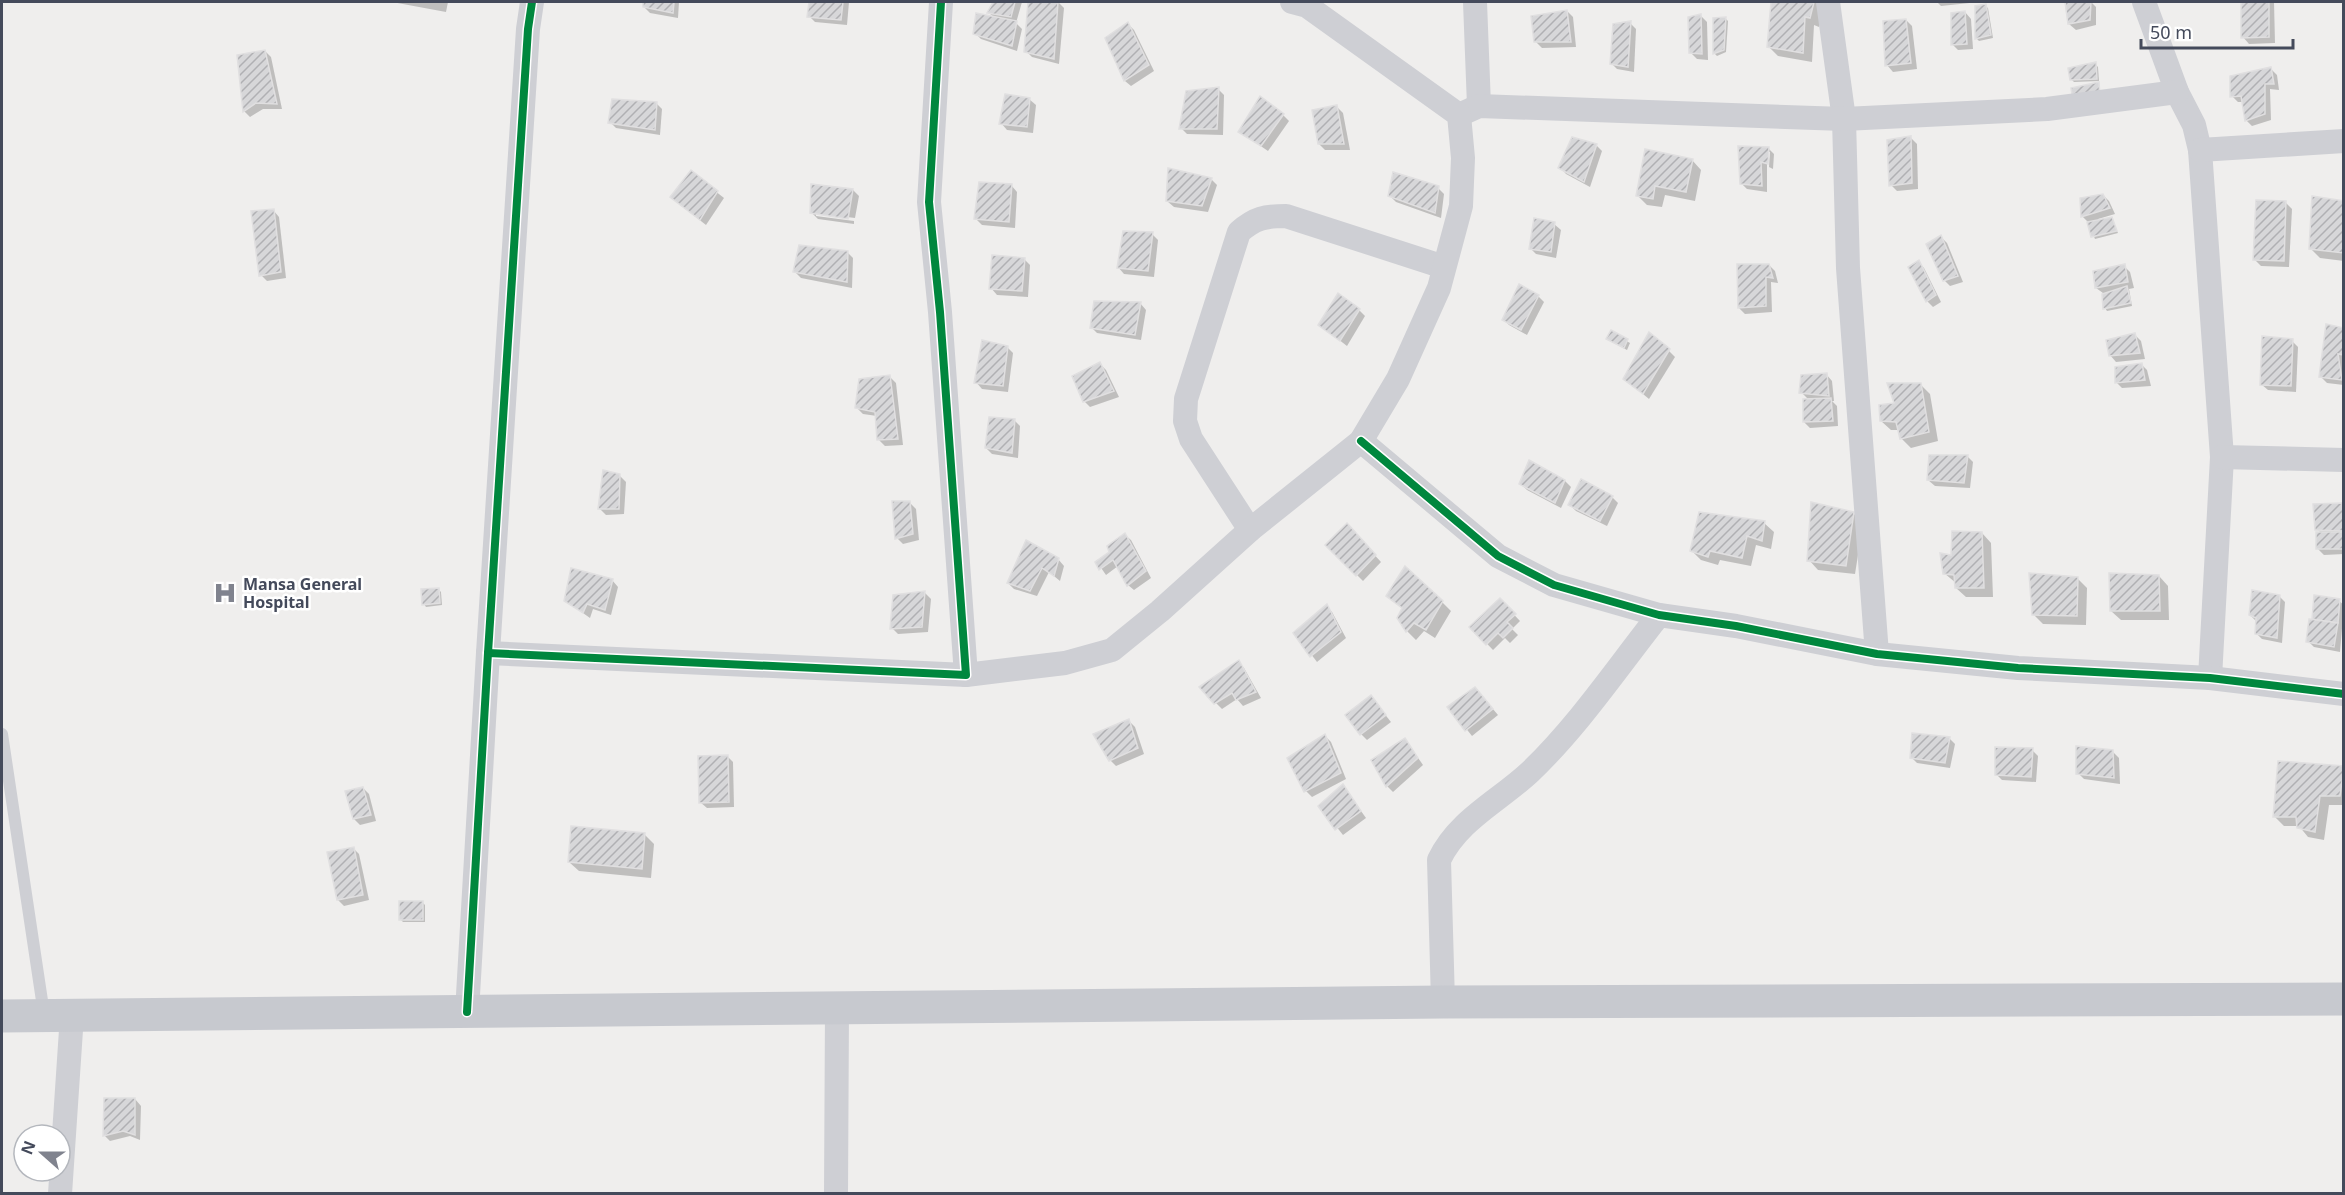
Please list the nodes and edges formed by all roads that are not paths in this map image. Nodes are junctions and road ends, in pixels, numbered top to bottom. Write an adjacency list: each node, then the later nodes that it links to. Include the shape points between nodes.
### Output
1 (532, 2): 19 (street)
2 (941, 2): 21 (street, via 929,202)
3 (1333, 2): 7 (street)
4 (1475, 2): 9 (street)
5 (1828, 2): 10 (street)
6 (2144, 2): 8 (street)
7 (1300, 4): 9 (street)
8 (2177, 92): 10 (street, via 2047,109); 12 (street, via 2194,124)
9 (1469, 110): 10 (street); 13 (street, via 1461,206)
10 (1844, 119): 20 (street, via 1848,268)
11 (2343, 141): 12 (street)
12 (2200, 150): 15 (street)
13 (1444, 267): 14 (street, via 1398,379); 17 (street, via 1286,216 1252,221 1239,232 1186,399 1185,421 1191,439)
14 (1361, 441): 17 (street); 18 (street, via 1498,556 1554,585)
15 (2222, 457): 16 (street); 22 (street)
16 (2343, 460)
17 (1250, 530): 21 (street, via 1112,650 1065,663)
18 (1659, 615): 20 (street); 26 (street, via 1531,771 1464,824 1446,845 1439,860)
19 (488, 653): 21 (street); 28 (street)
20 (1877, 654): 22 (street, via 2018,668)
21 (966, 675)
22 (2210, 678): 23 (street)
23 (2343, 694)
24 (2, 734): 29 (lane)
25 (2343, 999): 26 (main road)
26 (1443, 1002): 27 (main road)
27 (837, 1009): 28 (main road); 32 (street)
28 (467, 1012): 29 (main road)
29 (58, 1015): 30 (main road); 31 (street)
30 (2, 1016)
31 (60, 1194)
32 (836, 1194)

